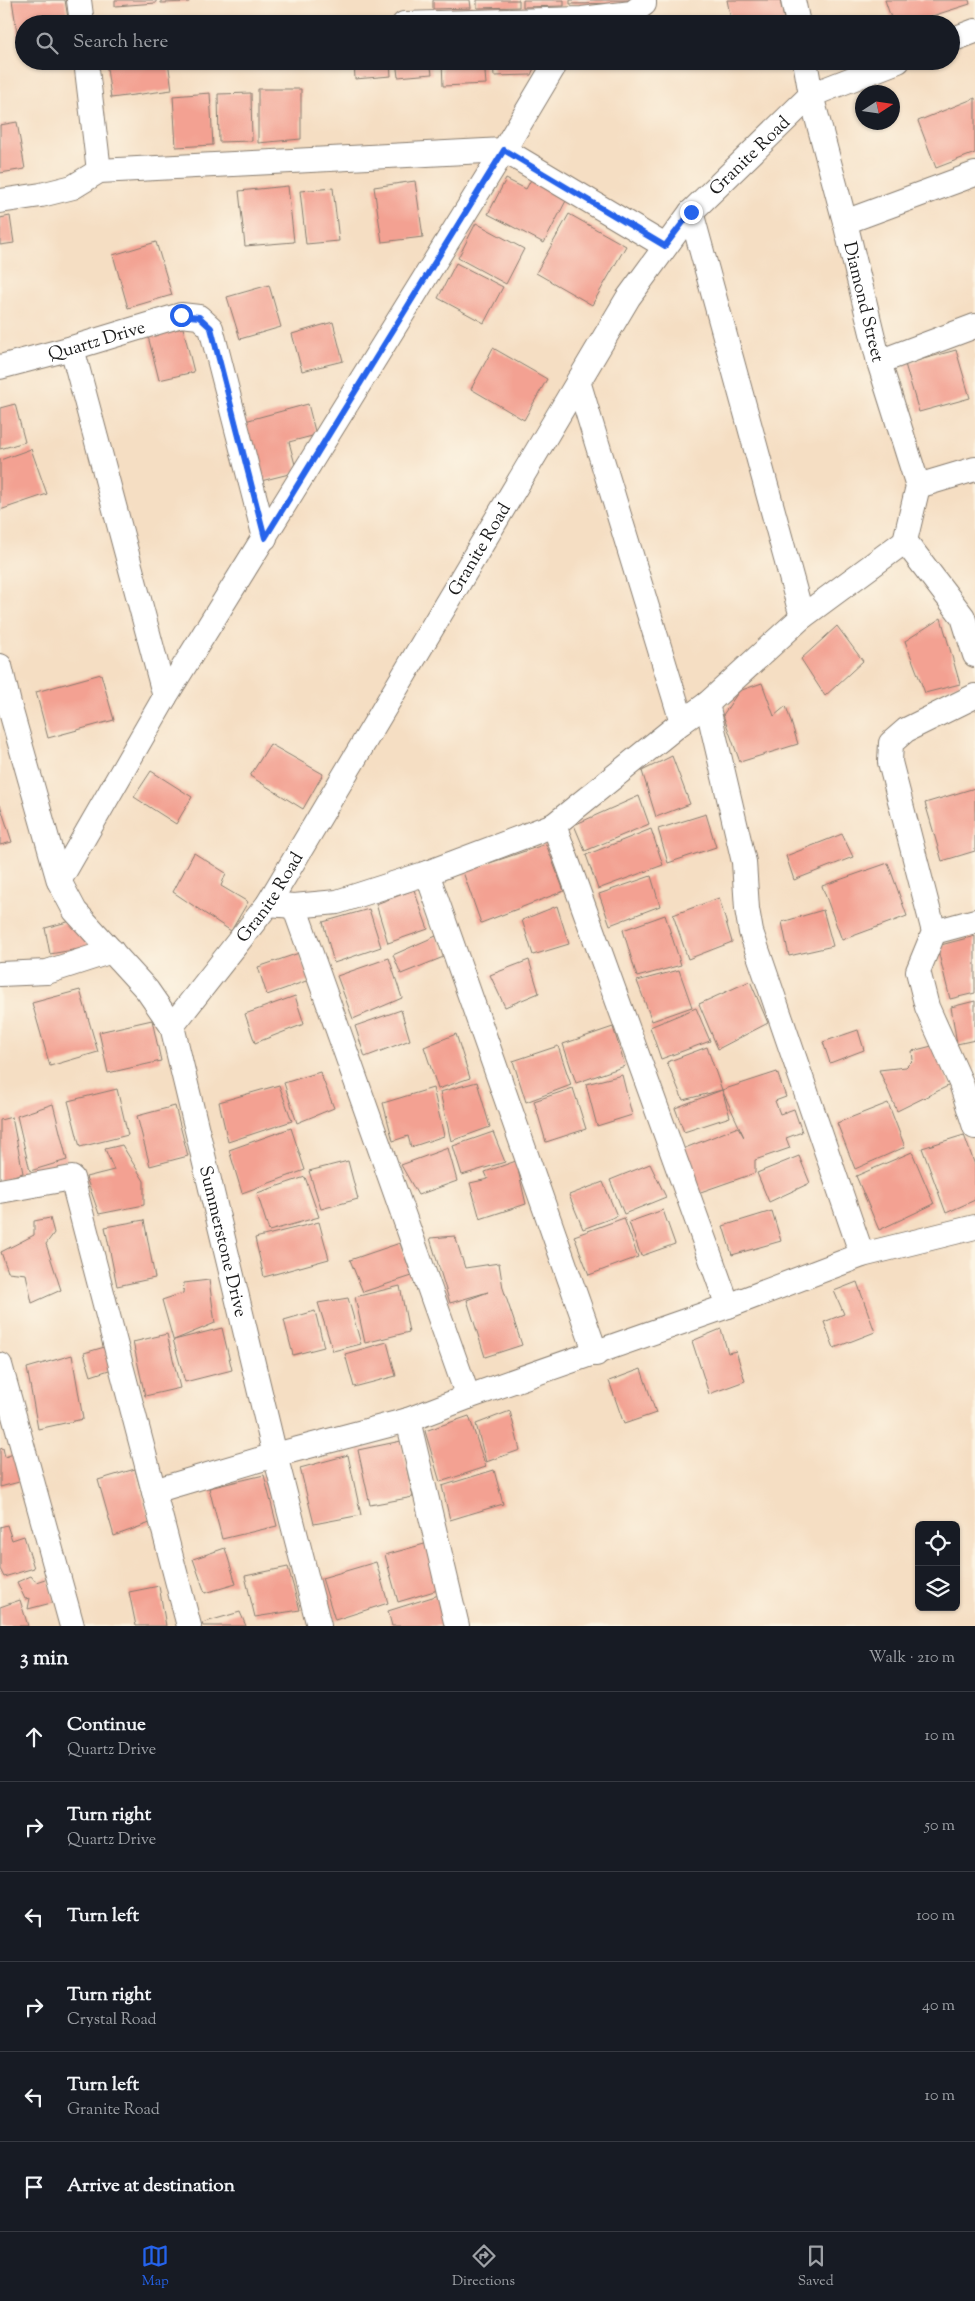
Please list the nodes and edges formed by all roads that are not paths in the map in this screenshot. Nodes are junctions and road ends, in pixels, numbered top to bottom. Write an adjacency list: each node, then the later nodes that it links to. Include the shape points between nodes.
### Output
1 (79, 0): 4 (street)
2 (644, 0): 5 (street, via 644,4 632,13)
3 (793, 0): 6 (street)
4 (81, 15)
5 (620, 15)
6 (796, 15)
7 (975, 31): 8 (street)
8 (960, 37)
9 (87, 70): 15 (street)
10 (552, 70): 14 (street)
11 (807, 70): 13 (street, Diamond Street)
12 (875, 70): 13 (street)
13 (811, 95): 18 (street, Granite Road); 19 (street, Diamond Street)
14 (504, 150): 15 (street); 20 (street); 28 (street)
15 (99, 172): 17 (street, via 73,187)
16 (975, 174): 19 (street)
17 (0, 201)
18 (691, 212): 20 (street, Granite Road); 30 (street)
19 (846, 222): 23 (street, Diamond Street)
20 (665, 246): 25 (street, Granite Road, via 628,298)
21 (975, 326): 23 (street)
22 (72, 348): 24 (street, Quartz Drive); 28 (street, Quartz Drive, via 181,315 199,317 211,328); 34 (street)
23 (879, 362): 27 (street, Diamond Street)
24 (0, 366)
25 (578, 382): 36 (street); 40 (street, Granite Road)
26 (975, 469): 27 (street)
27 (918, 486): 29 (street)
28 (265, 538): 34 (street)
29 (905, 540): 30 (street); 31 (street, via 963,617)
30 (802, 618): 35 (street)
31 (975, 655)
32 (0, 666): 39 (street)
33 (975, 696): 43 (street, via 906,730 891,743 890,762)
34 (165, 697): 39 (street)
35 (707, 704): 36 (street); 51 (street, via 744,862 746,909 751,932)
36 (682, 722): 37 (street)
37 (554, 825): 38 (street); 52 (street)
38 (427, 873): 41 (street, via 337,902); 53 (street)
39 (59, 881): 44 (street, via 76,911)
40 (268, 904): 41 (street); 46 (street, Granite Road)
41 (294, 906): 55 (street)
42 (975, 921): 43 (street)
43 (934, 932): 47 (street, via 918,971 927,1007)
44 (112, 951): 45 (street, via 47,972); 46 (street, via 147,990)
45 (0, 974)
46 (172, 1026): 57 (street, Summerstone Drive)
47 (968, 1080): 48 (street)
48 (975, 1128)
49 (0, 1191): 58 (street, via 72,1178)
50 (975, 1227): 51 (street)
51 (862, 1255): 52 (street)
52 (728, 1306): 53 (street)
53 (596, 1354): 55 (street)
54 (0, 1365): 59 (street)
55 (468, 1397): 56 (street)
56 (408, 1420): 57 (street); 62 (street)
57 (275, 1455): 58 (street); 61 (street, Summerstone Drive)
58 (154, 1491): 60 (street)
59 (72, 1626)
60 (189, 1626)
61 (319, 1626)
62 (457, 1626)

